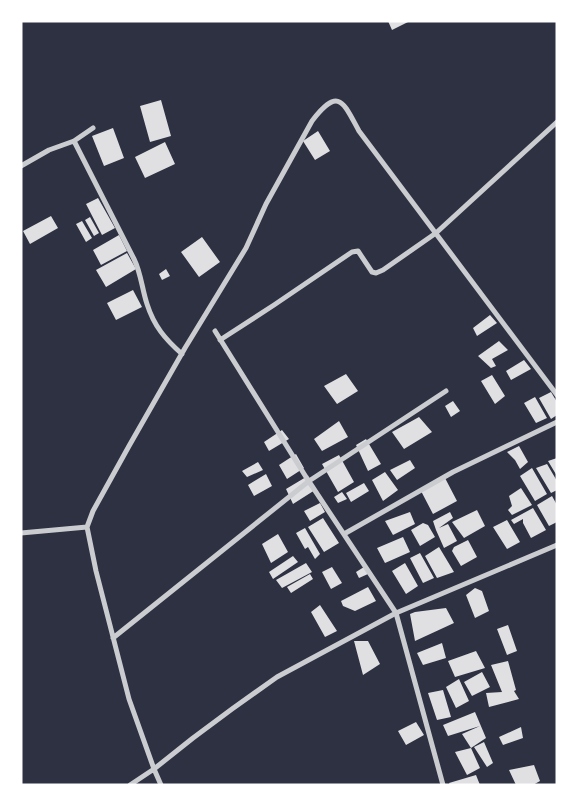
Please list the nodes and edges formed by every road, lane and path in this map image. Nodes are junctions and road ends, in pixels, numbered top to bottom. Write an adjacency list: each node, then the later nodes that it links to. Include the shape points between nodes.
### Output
1 (557, 122): 5 (street)
2 (93, 128): 3 (street)
3 (74, 141): 4 (street, via 49,150); 8 (street, via 134,259 159,330)
4 (21, 166)
5 (436, 234): 7 (street, via 376,273 369,269 358,251 350,253); 8 (street, via 359,131 342,102 330,102 312,121 266,204 246,248); 10 (street)
6 (215, 331): 7 (street)
7 (220, 340): 12 (street)
8 (182, 354): 13 (street, via 124,454)
9 (446, 391): 12 (street)
10 (557, 395)
11 (557, 422): 15 (street, via 453,472)
12 (308, 481): 15 (street); 18 (street)
13 (87, 528): 14 (street); 18 (street)
14 (21, 533)
15 (344, 534): 17 (street)
16 (557, 546): 17 (street)
17 (396, 613): 19 (street, via 277,677); 22 (street)
18 (113, 638): 19 (street, via 129,700)
19 (154, 769): 20 (street); 21 (street)
20 (130, 785)
21 (161, 785)
22 (443, 785)

